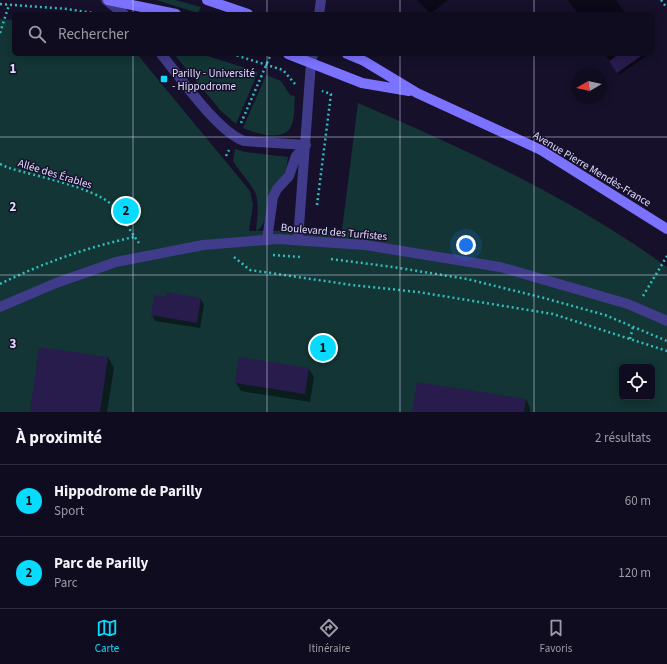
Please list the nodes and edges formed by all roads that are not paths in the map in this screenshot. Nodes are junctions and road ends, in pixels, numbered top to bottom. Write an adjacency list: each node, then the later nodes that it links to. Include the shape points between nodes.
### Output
1 (107, 0): 4 (street); 5 (main road)
2 (207, 0): 6 (main road)
3 (321, 0): 7 (street)
4 (122, 12)
5 (166, 12)
6 (242, 12)
7 (319, 12)
8 (163, 56): 13 (street, via 217,122 235,138 244,141)
9 (298, 56): 11 (main road, Avenue Pierre Mendès-France)
10 (352, 56): 12 (main road, Avenue Pierre Mendès-France)
11 (312, 59): 12 (main road, Avenue Pierre Mendès-France, via 362,83); 13 (street)
12 (417, 93): 14 (main road, Avenue Pierre Mendès-France, via 541,150)
13 (306, 145): 15 (street, via 296,156 289,176 273,197); 16 (street)
14 (667, 229)
15 (267, 240): 16 (street, Boulevard des Turfistes); 17 (street, Boulevard des Turfistes, via 203,245 116,262 56,283)
16 (298, 240): 18 (street, Boulevard des Turfistes, via 365,245 500,267 636,308)
17 (0, 307)
18 (667, 321)

